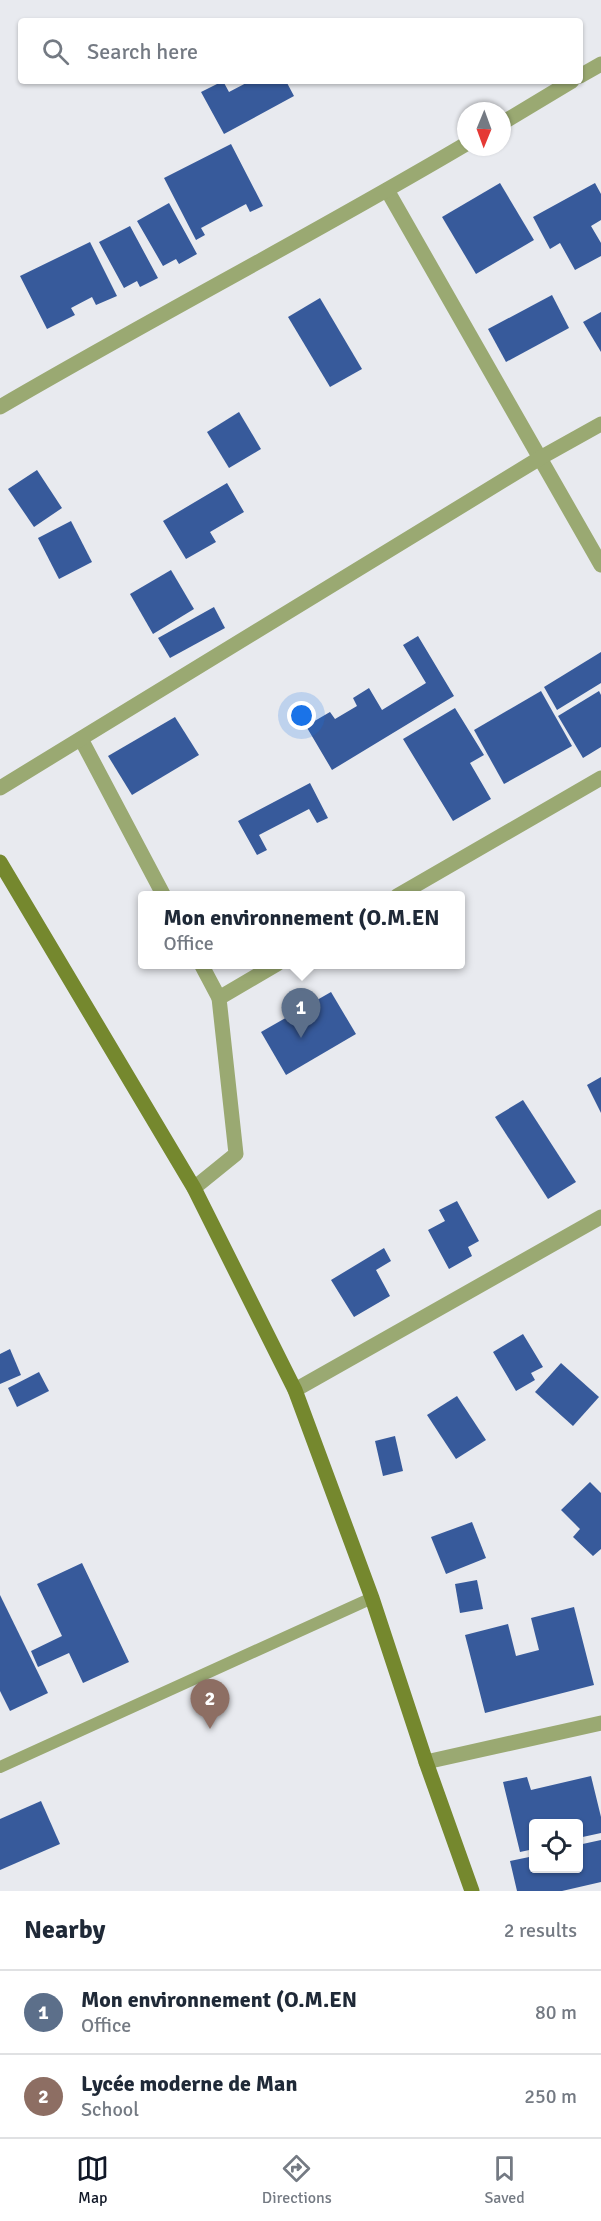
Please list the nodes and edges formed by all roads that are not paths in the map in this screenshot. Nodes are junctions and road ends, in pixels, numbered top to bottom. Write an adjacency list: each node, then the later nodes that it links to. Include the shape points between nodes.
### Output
1 (601, 64): 2 (street)
2 (583, 74)
3 (567, 84): 4 (street)
4 (511, 118)
5 (457, 149): 6 (street)
6 (387, 190): 7 (street); 9 (street)
7 (0, 407)
8 (601, 424): 9 (street)
9 (540, 458): 10 (street); 11 (street)
10 (601, 565)
11 (81, 739): 13 (street); 15 (street)
12 (601, 778): 16 (street)
13 (0, 788)
14 (0, 862): 20 (main road)
15 (161, 891)
16 (406, 891)
17 (204, 969): 19 (street)
18 (268, 969): 19 (street)
19 (219, 998): 20 (street, via 236,1154)
20 (194, 1188): 22 (main road)
21 (601, 1217): 22 (street)
22 (295, 1390): 23 (main road)
23 (372, 1598): 25 (main road); 26 (lane)
24 (601, 1723): 25 (street)
25 (426, 1762): 27 (main road)
26 (0, 1767)
27 (472, 1891)

